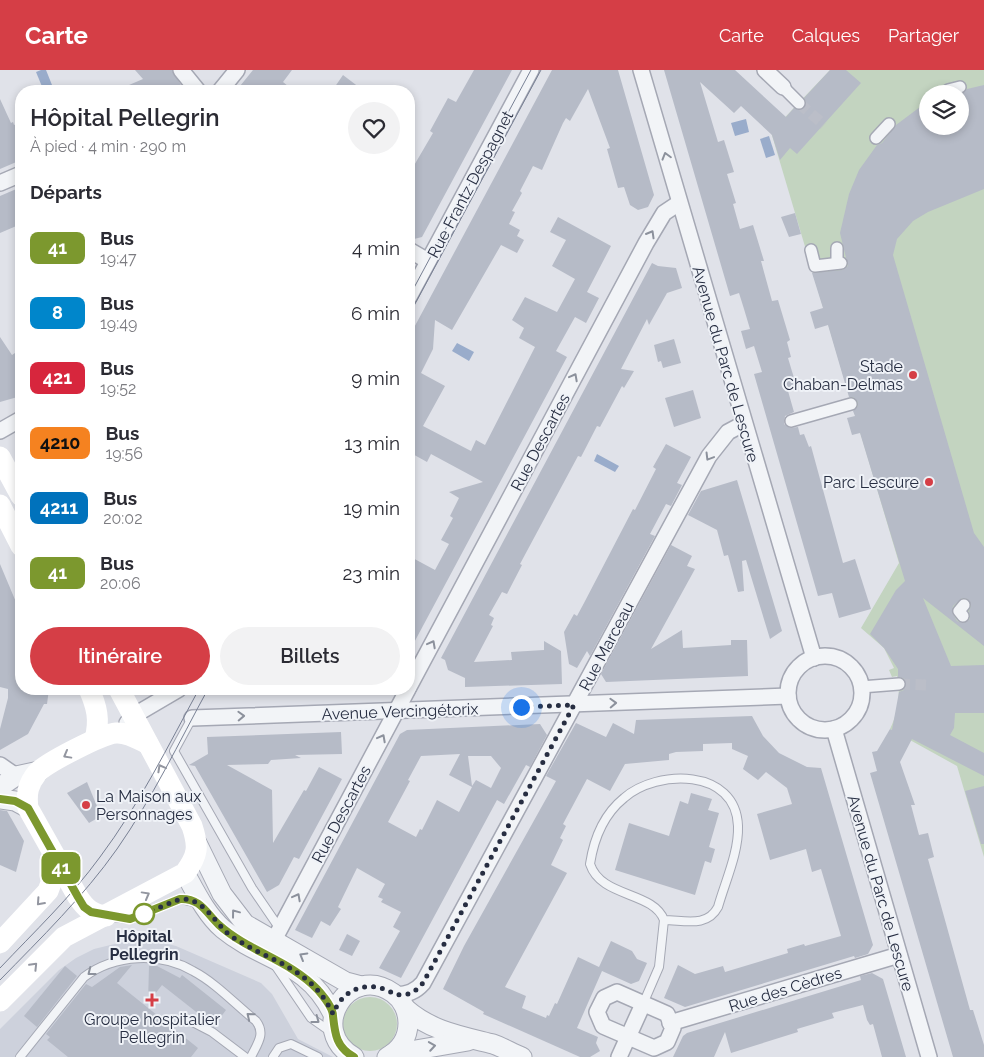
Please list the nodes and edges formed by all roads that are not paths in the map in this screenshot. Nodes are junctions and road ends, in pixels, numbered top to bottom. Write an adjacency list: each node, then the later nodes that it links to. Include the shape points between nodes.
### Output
1 (181, 70): 6 (street)
2 (237, 70): 7 (street)
3 (531, 70): 16 (street, Rue Frantz Despagnet)
4 (641, 70): 12 (street, Avenue du Parc de Lescure, one-way to 4)
5 (765, 70): 8 (street)
6 (193, 85)
7 (225, 85)
8 (783, 87): 9 (street)
9 (799, 103)
10 (15, 177): 11 (street)
11 (0, 183)
12 (679, 203): 21 (street, Avenue du Parc de Lescure); 28 (street, Rue Descartes, one-way to 12, via 646,243 664,213)
13 (837, 248): 14 (street, via 839,263 816,266)
14 (811, 250)
15 (415, 253): 16 (street)
16 (428, 261): 17 (street, Rue Frantz Despagnet)
17 (415, 286)
18 (849, 404): 19 (street, via 792,421)
19 (828, 410)
20 (15, 422): 22 (street)
21 (743, 424): 27 (street, Avenue du Parc de Lescure); 36 (street, Rue Marceau, one-way to 36, via 728,432 709,456)
22 (0, 431)
23 (0, 457): 24 (main road)
24 (15, 485)
25 (0, 505): 26 (main road)
26 (15, 534)
27 (814, 658): 30 (street, via 826,656 849,665); 35 (street, via 794,673)
28 (415, 675)
29 (899, 684): 30 (street)
30 (861, 687): 40 (street, via 858,709 844,725)
31 (91, 695): 42 (main road, via 98,716)
32 (122, 695): 38 (main road)
33 (169, 695): 38 (street)
34 (404, 695): 37 (street, Rue Descartes)
35 (788, 696): 36 (street, Avenue Vercingétorix, one-way to 35); 40 (street, via 791,709 804,723 821,730)
36 (574, 705): 37 (street, Avenue Vercingétorix); 61 (street, Rue Marceau, via 423,983)
37 (396, 711): 39 (street, Avenue Vercingétorix, one-way to 37); 56 (street, Rue Descartes, one-way to 37)
38 (133, 716): 41 (street); 43 (main road)
39 (192, 718): 56 (lane, via 174,752 227,844)
40 (834, 729): 58 (street, Avenue du Parc de Lescure)
41 (118, 733): 42 (main road); 43 (main road)
42 (95, 739): 45 (main road, one-way to 45)
43 (148, 744): 50 (main road, one-way to 43, via 192,826)
44 (0, 766): 46 (street)
45 (39, 771): 46 (street); 49 (main road, via 28,792)
46 (16, 776): 47 (street)
47 (0, 787)
48 (0, 799): 49 (street, via 15,801)
49 (28, 808): 51 (main road)
50 (197, 843): 52 (main road, via 195,856); 56 (street, one-way to 50, via 239,918 222,894)
51 (55, 857): 54 (main road, via 84,907); 57 (main road, one-way to 57, via 48,891)
52 (185, 873): 53 (street); 54 (main road, one-way to 52)
53 (203, 905): 54 (lane, via 180,899 130,919); 56 (street, via 213,920 232,936)
54 (106, 916): 60 (main road, one-way to 54, via 64,937)
55 (664, 920): 55 (lane, via 655,907 598,879 590,864 592,850 601,825 625,796 664,780 686,778 715,786 726,795 735,810 738,838 714,913 703,921); 62 (lane, via 659,967)
56 (273, 941): 59 (street, one-way to 56, via 346,982); 63 (street, via 286,964 318,990); 66 (lane, one-way to 66, via 311,1018)
57 (0, 943)
58 (899, 955): 65 (street, Rue des Cèdres); 79 (street, Avenue du Parc de Lescure)
59 (361, 986): 61 (street, via 380,987); 63 (street, via 343,996)
60 (0, 1001)
61 (401, 1002): 68 (street, via 420,1021 433,1028); 70 (street, via 408,1021 407,1034)
62 (643, 1004): 65 (street, via 667,1014); 67 (street); 67 (street, via 617,992 604,998 598,1012 603,1026)
63 (333, 1014): 66 (street)
64 (183, 1017): 72 (lane, via 212,1032)
65 (670, 1023): 67 (street, via 673,1028 667,1042 654,1048)
66 (334, 1036): 69 (street)
67 (628, 1037): 78 (street)
68 (472, 1040): 70 (street, one-way to 68); 77 (street)
69 (349, 1056)
70 (390, 1056)
71 (20, 1057): 73 (lane, one-way to 71, via 262,1036 256,1021 195,972 178,963 141,958 114,960 98,966 84,977)
72 (245, 1057)
73 (251, 1057)
74 (274, 1057): 75 (lane, via 284,1046 291,1045 300,1048); 76 (lane, via 279,1048 291,1044)
75 (307, 1057)
76 (318, 1057)
77 (522, 1057)
78 (619, 1057)
79 (929, 1057)

